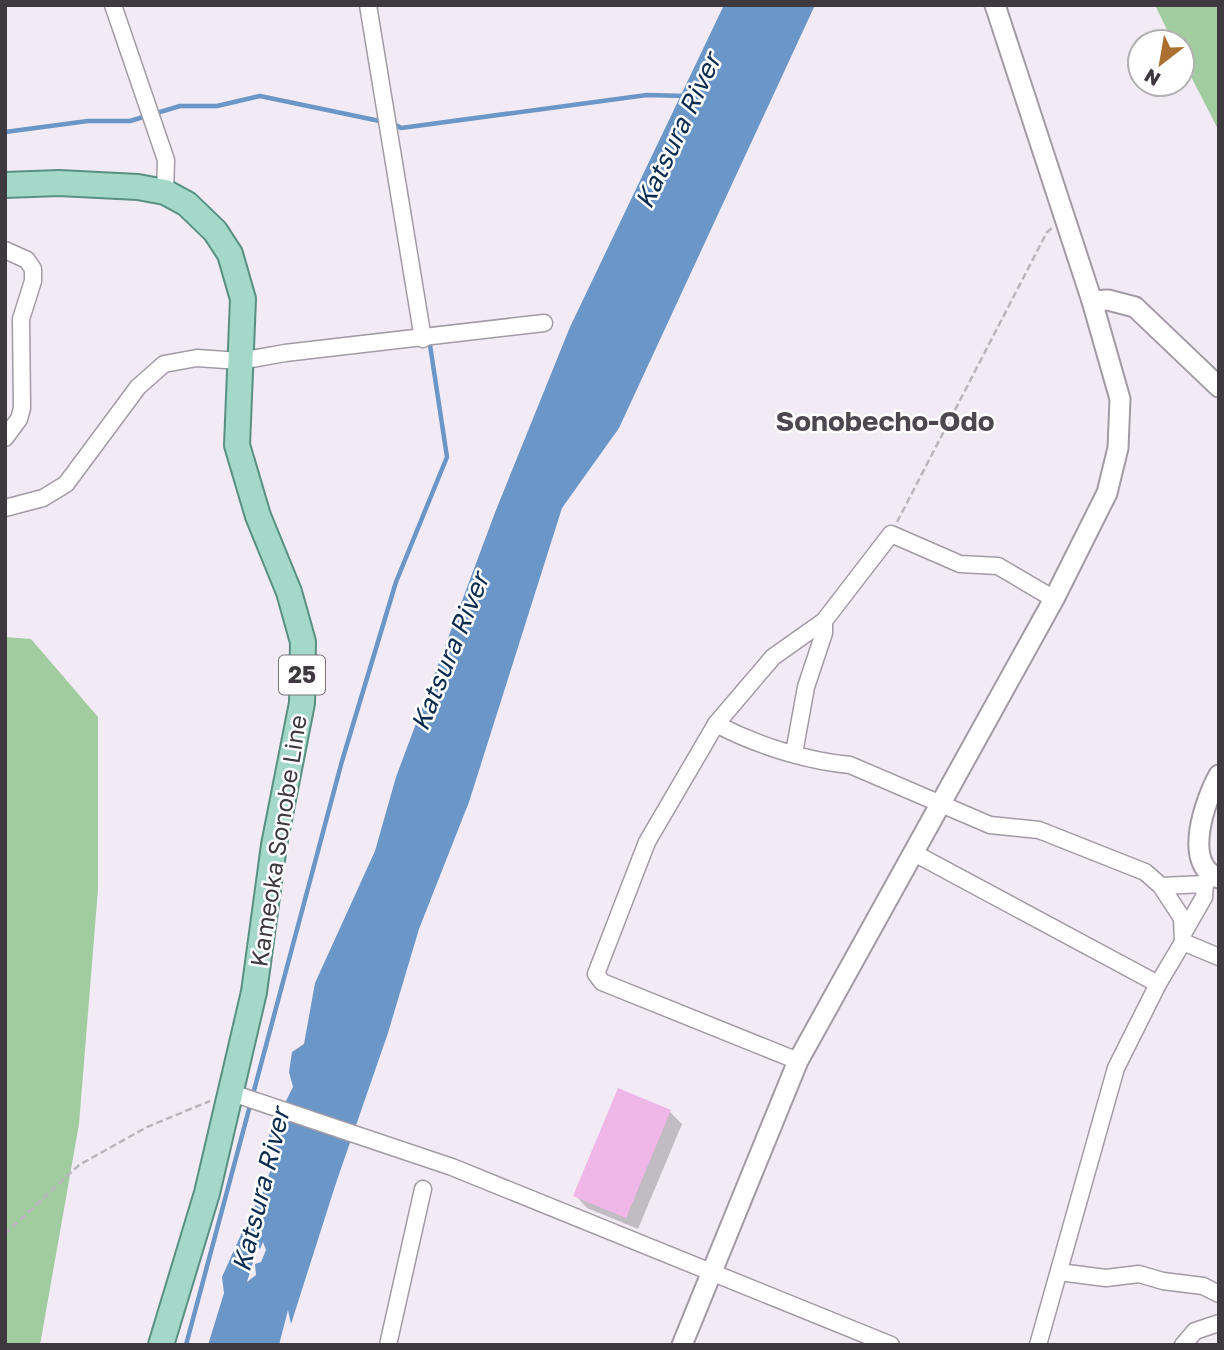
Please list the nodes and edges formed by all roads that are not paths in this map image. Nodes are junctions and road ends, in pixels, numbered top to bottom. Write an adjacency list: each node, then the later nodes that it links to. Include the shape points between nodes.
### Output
1 (113, 5): 5 (street, via 166,160)
2 (368, 5): 9 (street)
3 (995, 5): 7 (street)
4 (5, 185): 5 (main road, Kameoka Sonobe Line / 25, via 59,183)
5 (165, 192): 10 (main road, Kameoka Sonobe Line / 25, via 187,204 215,231 230,254 243,299)
6 (5, 250): 12 (street, via 27,260 33,281 21,319 22,408)
7 (1092, 300): 11 (street, via 1135,307); 14 (street, via 1121,399 1118,448 1107,493)
8 (544, 323): 9 (street)
9 (423, 339): 10 (street)
10 (240, 361): 13 (street, via 197,358 164,364 138,387 66,484 43,498); 27 (main road, Kameoka Sonobe Line / 25, via 237,445 258,516 289,592 303,654 302,703 274,845 254,992)
11 (1219, 387)
12 (5, 438)
13 (5, 508)
14 (1054, 599): 15 (street, via 998,566 960,564 891,534); 19 (street)
15 (824, 621): 16 (street, via 773,657); 17 (street)
16 (716, 724): 17 (street, via 743,739); 26 (street, via 647,842 596,974 602,982)
17 (794, 753): 19 (street, via 850,765)
18 (1219, 775): 21 (street, via 1199,829 1200,858)
19 (941, 806): 20 (street); 22 (street, via 990,825 1039,830 1145,872)
20 (914, 853): 25 (street); 26 (street)
21 (1212, 879): 22 (street); 23 (street)
22 (1161, 886): 23 (street, via 1182,918)
23 (1184, 937): 24 (street); 25 (street)
24 (1219, 957)
25 (1158, 984): 30 (street, via 1116,1068)
26 (799, 1060): 29 (street)
27 (232, 1094): 29 (street, via 452,1167); 33 (main road, Kameoka Sonobe Line / 25, via 207,1194)
28 (423, 1189): 34 (street)
29 (712, 1272): 35 (street); 36 (street)
30 (1059, 1272): 31 (street, via 1107,1278 1139,1274 1203,1286); 37 (street)
31 (1219, 1294)
32 (1219, 1323): 38 (street, via 1195,1331)
33 (160, 1345)
34 (388, 1345)
35 (682, 1345)
36 (891, 1345)
37 (1038, 1345)
38 (1183, 1345)

